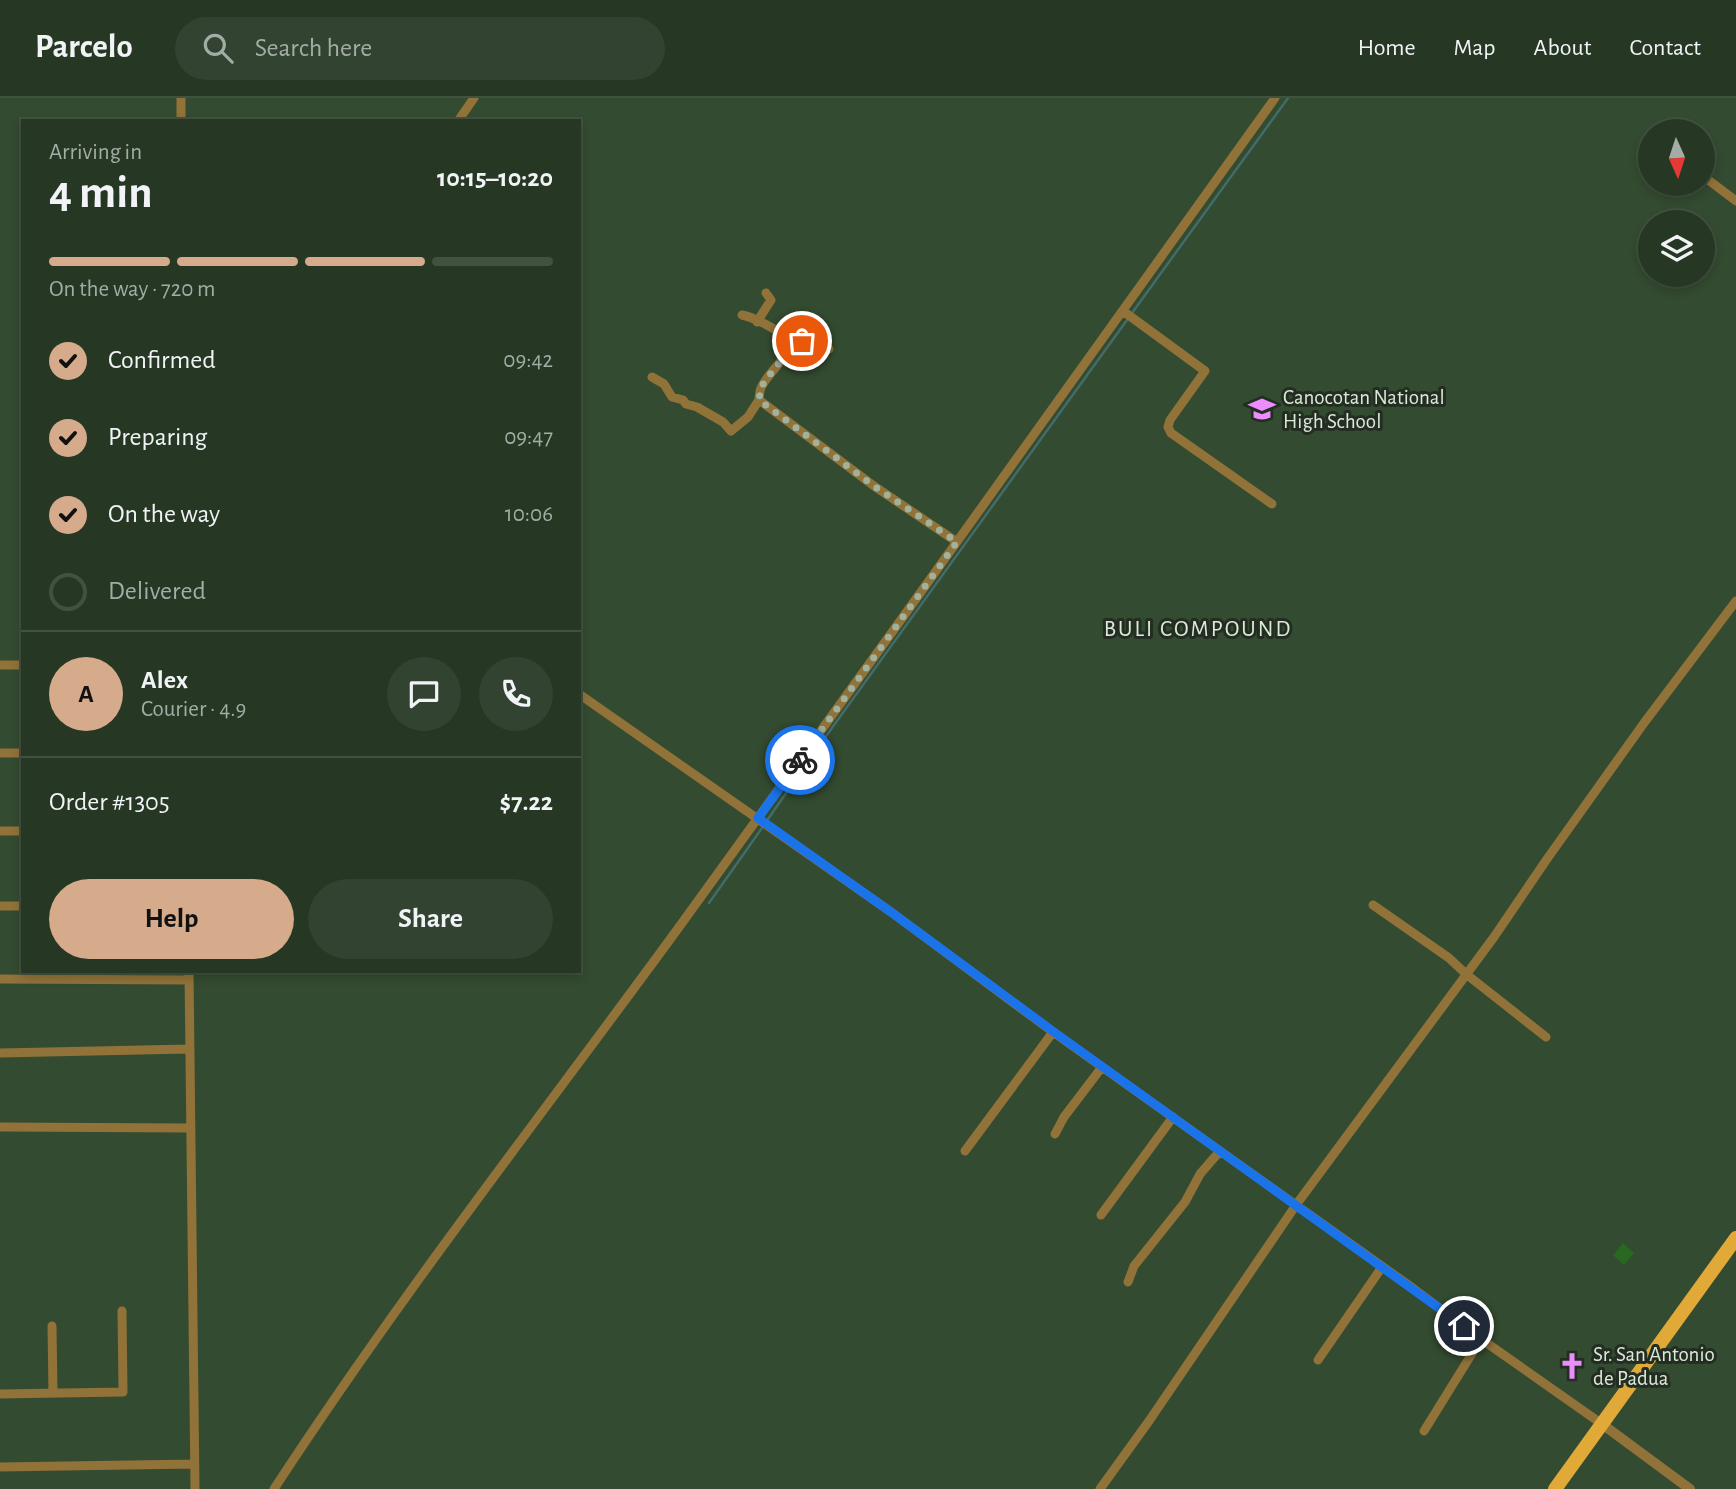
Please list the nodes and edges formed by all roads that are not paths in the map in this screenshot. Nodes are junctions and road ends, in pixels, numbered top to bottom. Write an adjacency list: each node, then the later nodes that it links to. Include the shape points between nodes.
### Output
1 (181, 98): 4 (street)
2 (474, 98): 5 (street)
3 (1275, 98): 9 (street)
4 (181, 119)
5 (459, 119)
6 (1715, 185): 7 (street)
7 (1736, 201)
8 (766, 293): 11 (street, via 771,300)
9 (1123, 311): 16 (street, via 1205,371 1170,420 1171,433); 17 (street)
10 (742, 315): 11 (street)
11 (757, 321): 12 (street)
12 (794, 346): 13 (street, via 802,341); 15 (street, via 761,387)
13 (829, 349)
14 (652, 377): 15 (street, via 664,384 672,397 697,407 731,431)
15 (759, 400): 17 (street)
16 (1272, 505)
17 (957, 542): 24 (street)
18 (1736, 601): 30 (street)
19 (0, 665): 20 (street)
20 (21, 665)
21 (581, 695): 24 (street)
22 (0, 753): 23 (street)
23 (21, 753)
24 (758, 818): 33 (street); 60 (street, via 379,1334)
25 (0, 831): 26 (street)
26 (21, 831)
27 (1373, 905): 30 (street)
28 (0, 906): 29 (street)
29 (21, 906)
30 (1466, 974): 34 (street); 44 (street)
31 (189, 975): 32 (street); 35 (street)
32 (0, 979)
33 (1054, 1032): 37 (street); 42 (street)
34 (1546, 1037)
35 (189, 1049): 36 (street); 40 (street)
36 (0, 1053)
37 (1102, 1067): 38 (street); 41 (street)
38 (1173, 1117): 43 (street); 45 (street)
39 (0, 1127): 40 (street)
40 (190, 1128): 57 (street)
41 (1055, 1134)
42 (965, 1151)
43 (1220, 1151): 44 (street); 48 (street, via 1134,1266)
44 (1296, 1205): 47 (street); 61 (street)
45 (1101, 1215)
46 (1736, 1238): 55 (highway)
47 (1382, 1267): 51 (street); 52 (street)
48 (1128, 1282)
49 (122, 1311): 53 (street, via 123,1392)
50 (52, 1326): 53 (street)
51 (1481, 1339): 55 (street); 56 (street)
52 (1318, 1360)
53 (53, 1393): 54 (street)
54 (0, 1394)
55 (1602, 1424): 62 (highway); 63 (street)
56 (1424, 1431)
57 (194, 1464): 58 (street); 59 (street)
58 (0, 1467)
59 (195, 1489)
60 (274, 1489)
61 (1100, 1489)
62 (1555, 1489)
63 (1690, 1489)

